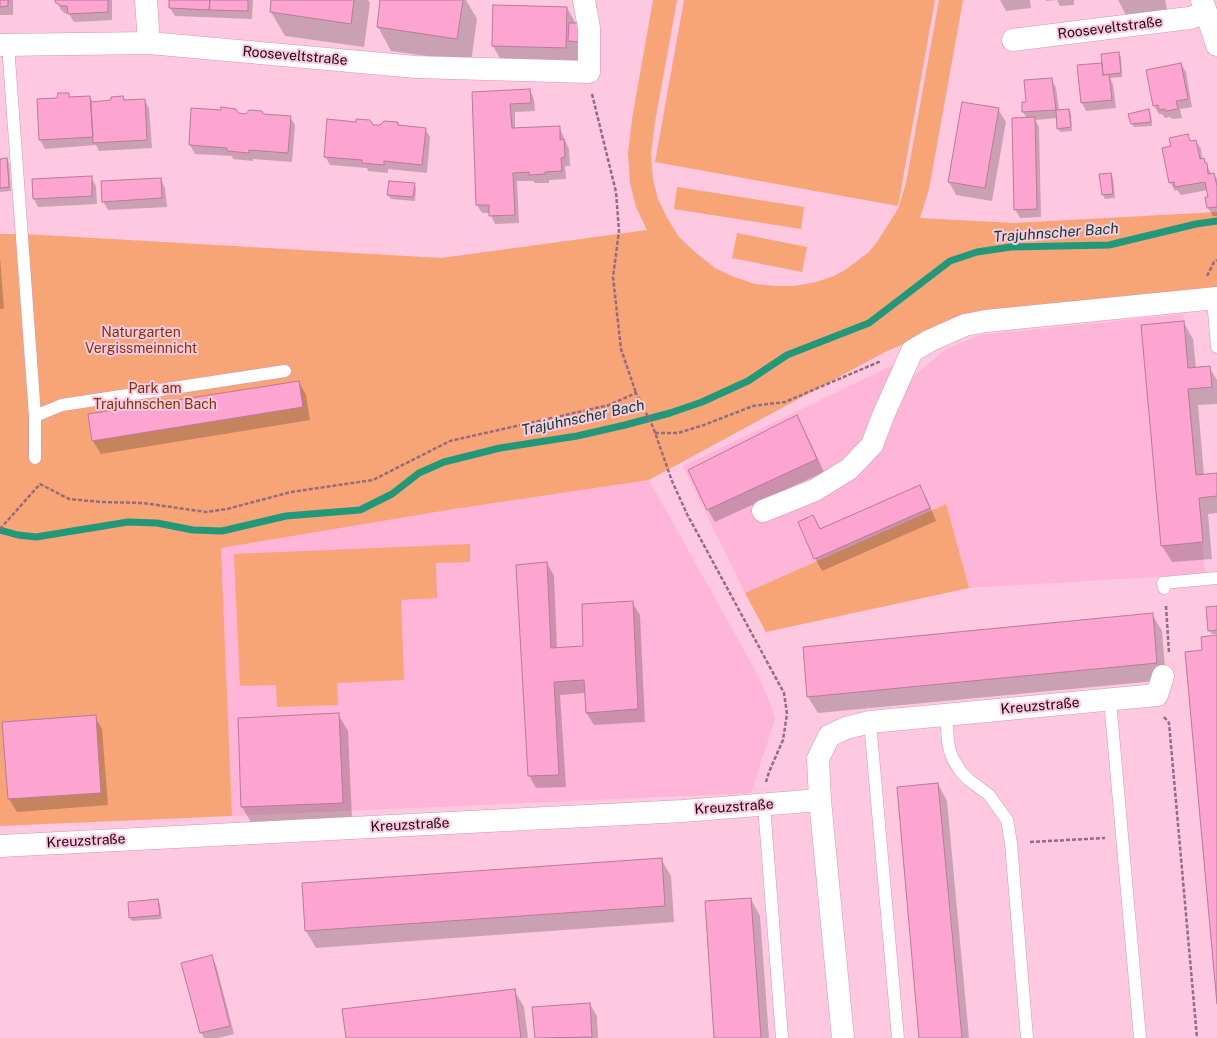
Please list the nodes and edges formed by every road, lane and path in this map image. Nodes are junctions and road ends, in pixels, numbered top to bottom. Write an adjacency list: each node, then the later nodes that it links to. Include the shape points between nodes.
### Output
1 (146, 0): 5 (street)
2 (584, 0): 8 (street, via 589,28)
3 (1204, 6): 4 (street, Rooseveltstraße, via 1190,18); 7 (street)
4 (1013, 40)
5 (149, 43): 6 (street, Rooseveltstraße); 8 (street, Rooseveltstraße, via 416,67)
6 (4, 45): 14 (lane)
7 (1217, 45)
8 (589, 72): 13 (path, via 593,101 616,192 619,231 613,277 621,349)
9 (1215, 298): 10 (lane); 11 (street, via 986,321 965,325 929,340)
10 (1217, 347)
11 (912, 351): 15 (path, via 884,360 785,402 753,406 678,433); 17 (street, via 872,445 849,469 815,490)
12 (285, 371): 14 (lane, via 62,405)
13 (636, 393): 15 (path); 18 (path, via 609,405 450,441 373,480 291,492 227,509 206,512 143,503 69,499 40,484)
14 (36, 416): 16 (lane)
15 (655, 433): 27 (path, via 687,514 784,693 787,714 783,740 769,772 764,790)
16 (35, 458)
17 (763, 511)
18 (0, 529)
19 (1217, 578): 20 (lane, via 1163,583)
20 (1164, 588): 21 (path, via 1170,658)
21 (1163, 676): 22 (street, Kreuzstraße, via 1157,695)
22 (1110, 700): 24 (street, Kreuzstraße); 28 (lane)
23 (1162, 714): 36 (path, via 1169,723)
24 (946, 715): 25 (street, Kreuzstraße); 29 (lane, via 948,742 953,759 965,776 989,794 1007,820)
25 (870, 722): 26 (street, Kreuzstraße, via 846,728 829,736 818,759); 33 (lane)
26 (820, 800): 27 (street, Kreuzstraße); 32 (street, Kreuzstraße)
27 (764, 805): 30 (street, Kreuzstraße); 31 (lane)
28 (1123, 837): 29 (path); 35 (lane)
29 (1011, 843): 34 (lane)
30 (0, 846)
31 (782, 1038)
32 (842, 1038)
33 (898, 1038)
34 (1027, 1038)
35 (1140, 1038)
36 (1197, 1038)

